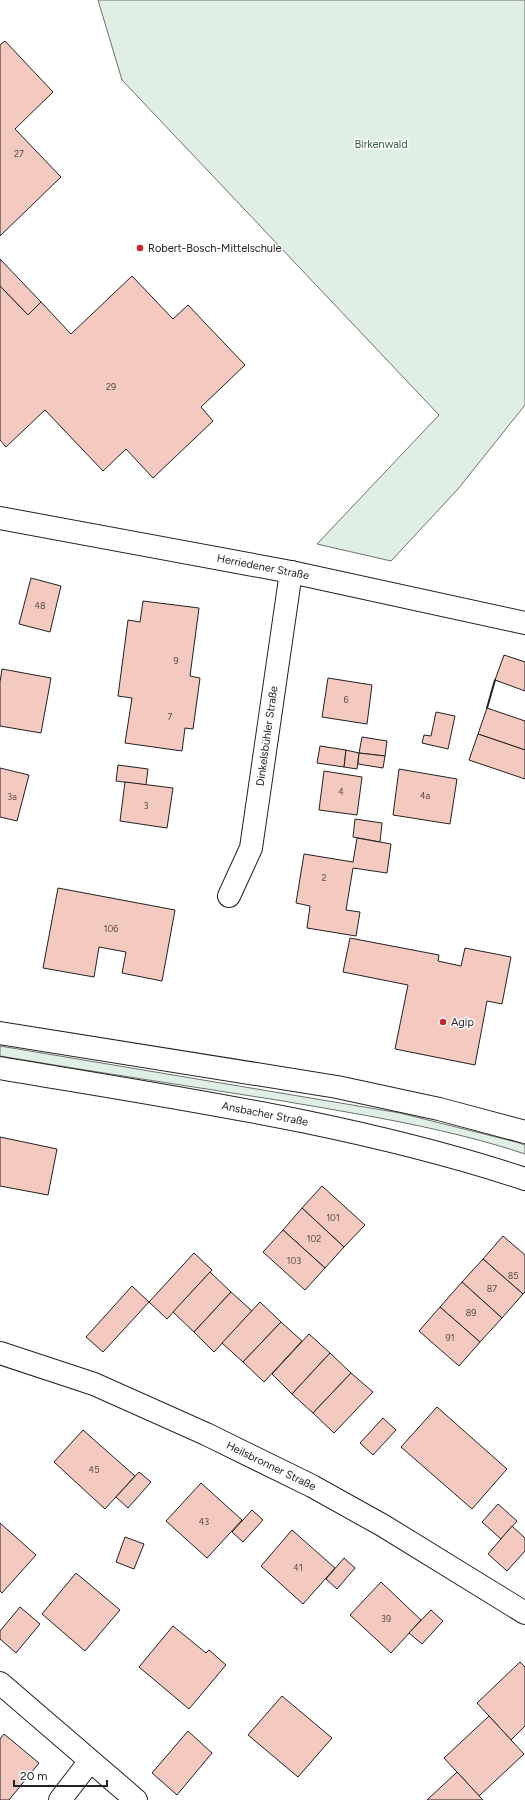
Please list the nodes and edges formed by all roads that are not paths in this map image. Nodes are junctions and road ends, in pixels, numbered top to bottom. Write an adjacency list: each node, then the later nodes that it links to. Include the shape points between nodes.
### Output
1 (0, 518): 2 (street, Herriedener Straße)
2 (291, 572): 3 (street, Herriedener Straße); 4 (street, Dinkelsbühler Straße, via 251,848)
3 (525, 623)
4 (229, 896)
5 (0, 1033): 7 (street, via 337,1087 439,1109)
6 (0, 1068): 8 (street, Ansbacher Straße, via 301,1121 403,1144)
7 (525, 1132)
8 (525, 1180)
9 (0, 1353): 10 (street, Heilsbronner Straße, via 94,1384 206,1434 312,1486 382,1525)
10 (525, 1613)
11 (0, 1683): 12 (street)
12 (90, 1761): 13 (street); 14 (street)
13 (60, 1800)
14 (136, 1800)

